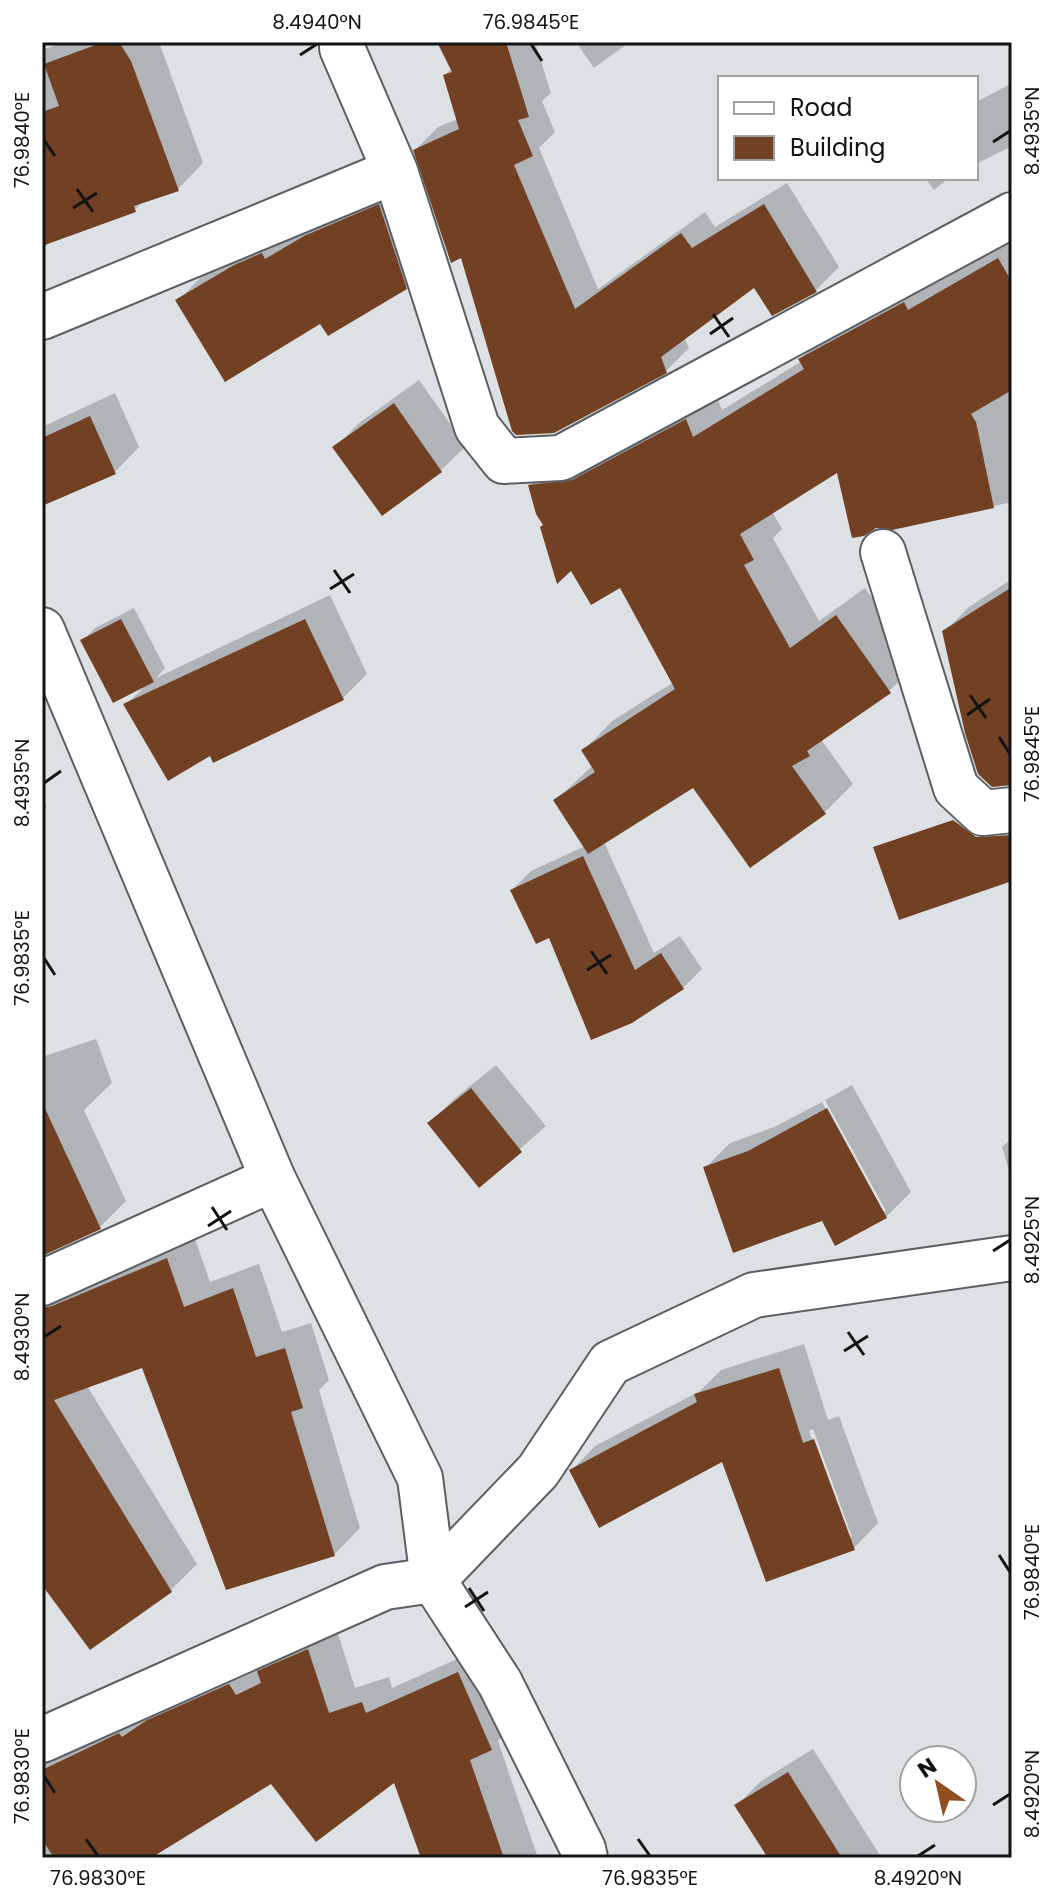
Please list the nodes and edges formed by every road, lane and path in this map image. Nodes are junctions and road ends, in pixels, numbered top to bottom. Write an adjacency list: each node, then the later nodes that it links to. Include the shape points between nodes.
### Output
1 (343, 42): 2 (street)
2 (395, 171): 3 (street, via 477,427 504,461 561,458); 4 (street)
3 (1012, 215)
4 (42, 317)
5 (883, 552): 7 (street, via 956,788 983,813)
6 (42, 630): 8 (street)
7 (1012, 810)
8 (273, 1179): 10 (street); 11 (street, via 420,1478)
9 (1012, 1258): 11 (street, via 754,1295 610,1363 538,1471)
10 (42, 1283)
11 (433, 1580): 12 (street, via 385,1587); 13 (street, via 500,1683)
12 (42, 1740)
13 (585, 1858)

